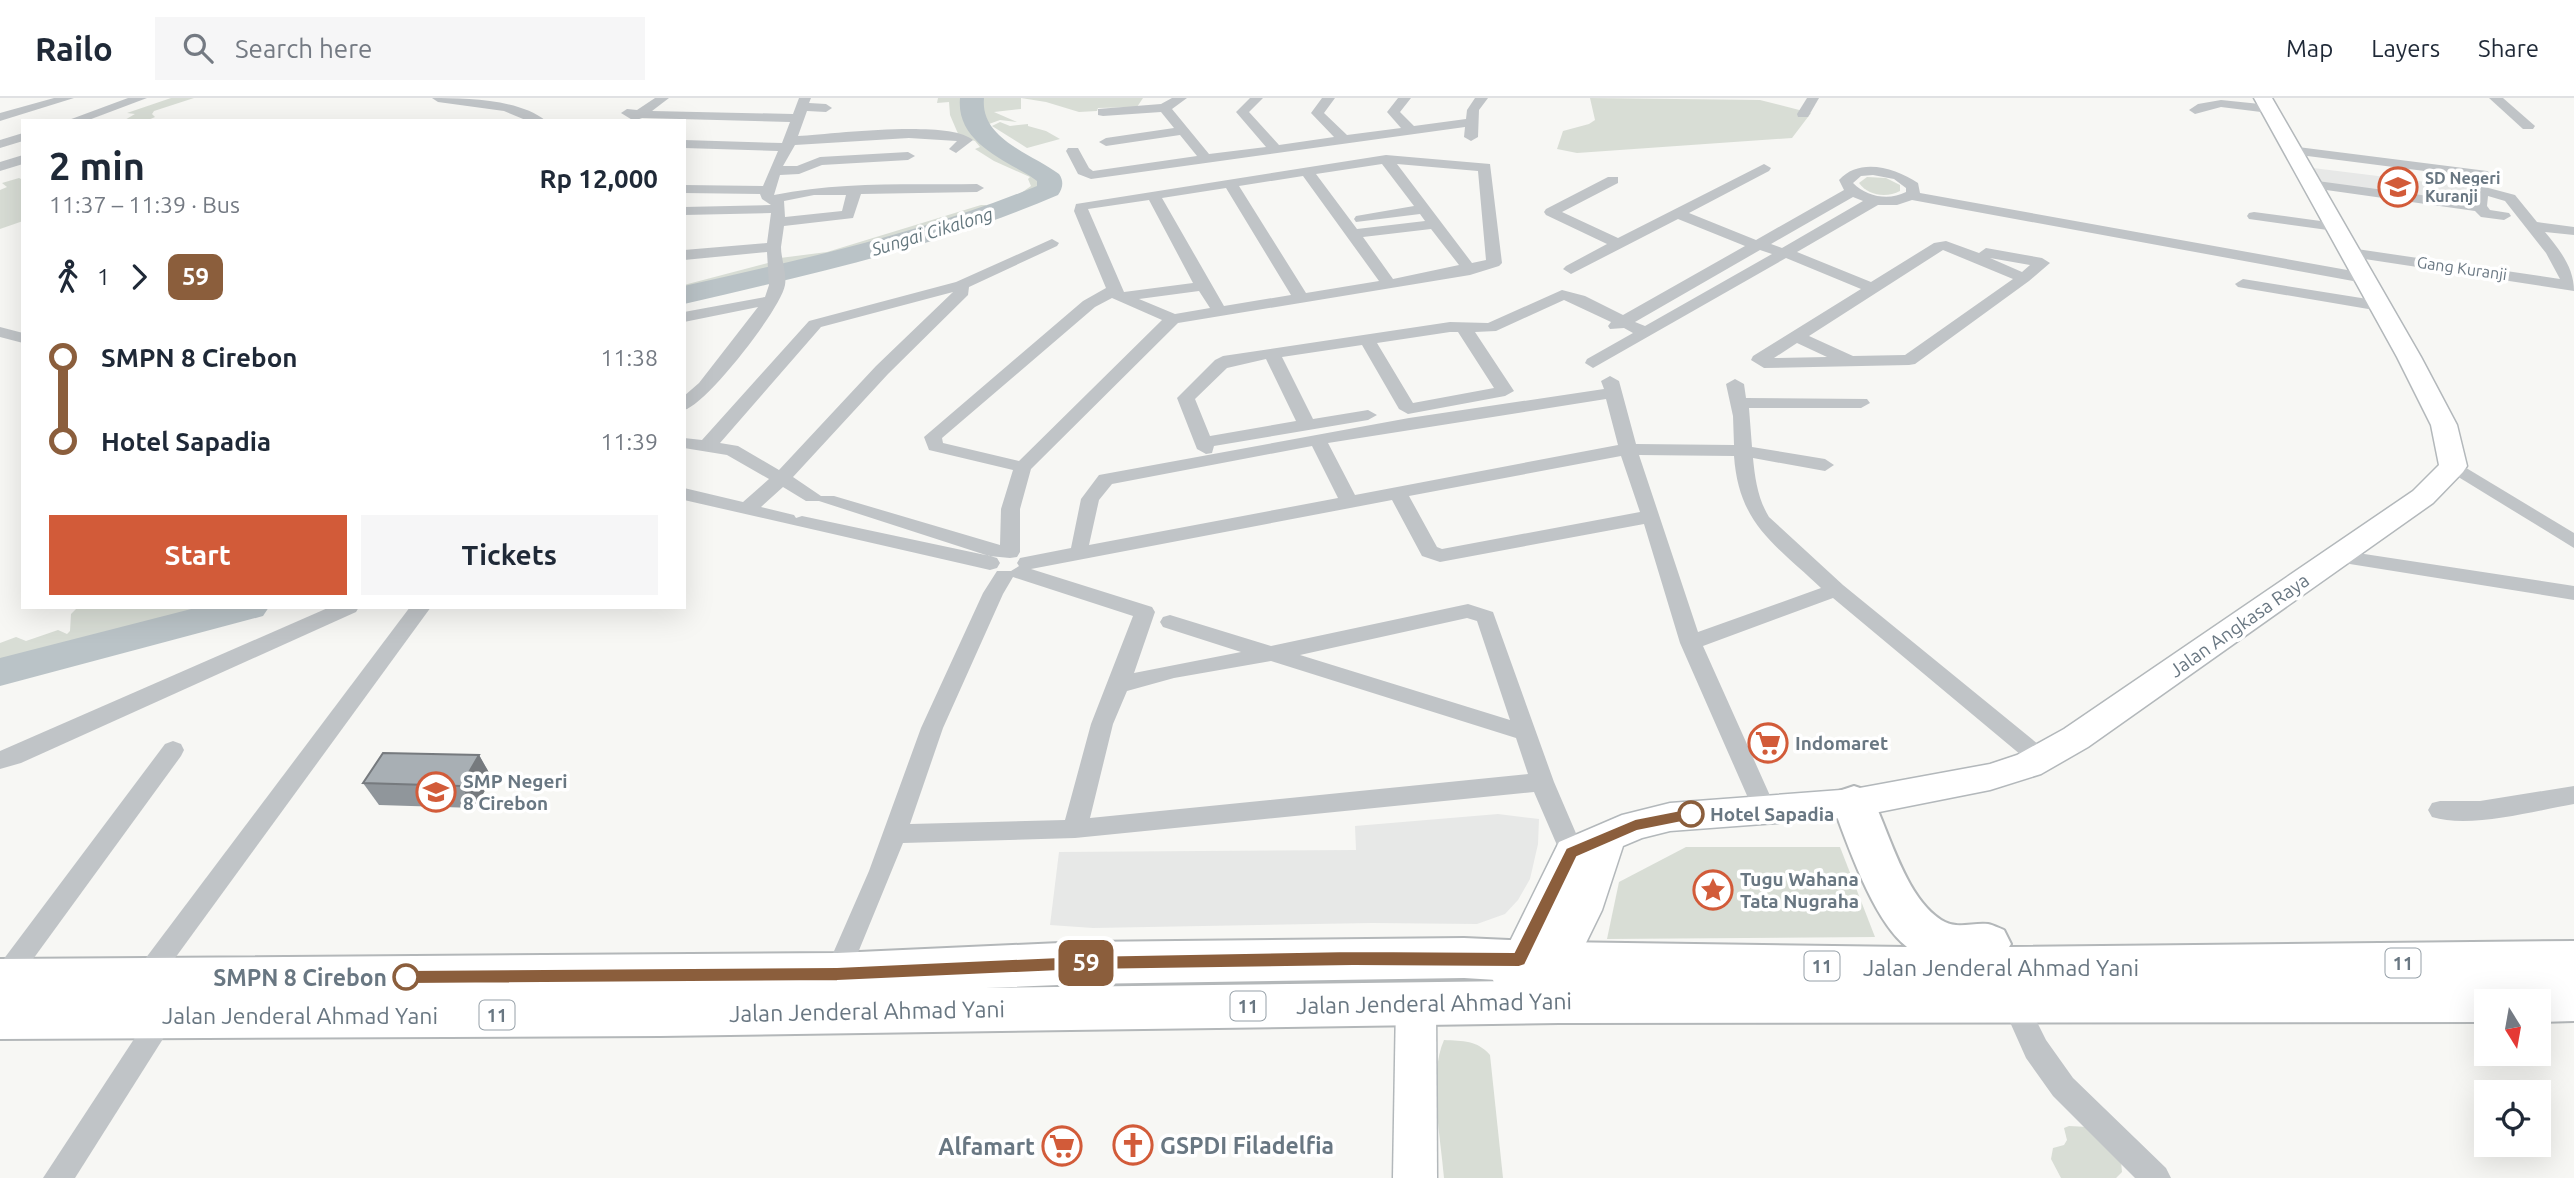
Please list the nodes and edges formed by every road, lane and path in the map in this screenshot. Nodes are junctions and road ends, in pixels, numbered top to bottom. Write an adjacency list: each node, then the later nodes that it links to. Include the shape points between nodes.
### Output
1 (71, 98): 17 (street); 20 (street)
2 (141, 98): 17 (street)
3 (438, 98): 23 (street, via 507,108)
4 (663, 98): 21 (street)
5 (1181, 98): 13 (street)
6 (1257, 98): 36 (street, via 1242,112)
7 (1329, 98): 30 (street, via 1317,113)
8 (1405, 98): 26 (street, via 1393,112)
9 (1482, 98): 24 (street)
10 (1814, 98): 19 (street)
11 (2495, 98): 25 (street)
12 (2263, 101): 16 (street, via 2209,102); 37 (street)
13 (1164, 107): 18 (street); 27 (street)
14 (801, 108): 15 (street); 21 (street, via 694,118); 33 (street)
15 (826, 108)
16 (2195, 110)
17 (102, 111): 22 (street)
18 (1103, 111)
19 (1803, 114)
20 (1, 116)
21 (632, 116)
22 (78, 119)
23 (535, 119)
24 (1471, 122): 26 (street); 28 (street)
25 (2528, 126)
26 (1410, 130): 30 (street)
27 (1183, 131): 31 (street); 40 (street)
28 (1471, 137)
29 (21, 138): 32 (street)
30 (1343, 139): 36 (street)
31 (1106, 142)
32 (0, 144)
33 (788, 144): 34 (street); 35 (street, via 899,134 952,135 966,140); 46 (street)
34 (686, 145)
35 (956, 149)
36 (1275, 149): 40 (street)
37 (2290, 150): 47 (street); 50 (street)
38 (1073, 151): 40 (street, via 1083,171 1091,175)
39 (908, 156): 46 (street, via 815,161 799,170)
40 (1206, 159)
41 (1386, 159): 45 (street); 60 (street); 78 (street, via 1485,167 1494,263)
42 (21, 160): 43 (street)
43 (0, 167)
44 (1764, 167): 62 (street)
45 (1307, 171): 49 (street); 68 (street)
46 (774, 172): 58 (street)
47 (2487, 175)
48 (1613, 180): 71 (street, via 1551,212)
49 (1230, 183): 56 (street); 89 (street)
50 (2310, 184): 59 (street); 67 (street)
51 (686, 188): 58 (street)
52 (977, 188): 53 (street)
53 (855, 189): 58 (street, via 804,192); 58 (street, via 848,215)
54 (1853, 191): 55 (street, via 1846,180 1865,171 1898,176); 57 (street); 72 (street)
55 (1912, 191): 57 (street, via 1900,200); 79 (street, Gang Kuranji, via 2309,267)
56 (1153, 194): 84 (street); 88 (street, via 1081,207)
57 (1875, 200): 75 (street)
58 (774, 205): 61 (street); 74 (street)
59 (2480, 207): 64 (street, via 2486,214); 66 (street, via 2481,190 2506,194)
60 (1425, 209): 65 (street); 68 (street)
61 (686, 211)
62 (1682, 211): 71 (street); 72 (street, via 1737,239)
63 (2254, 216): 67 (street)
64 (2504, 216)
65 (1435, 224): 68 (street); 78 (street)
66 (2533, 226): 69 (street); 85 (street)
67 (2335, 227): 79 (street)
68 (1348, 228): 81 (street)
69 (2574, 231)
70 (1052, 243): 83 (street)
71 (1618, 244): 77 (street)
72 (1760, 244): 75 (street); 96 (street)
73 (1946, 245): 80 (street); 80 (street, via 2042,264); 86 (street)
74 (774, 253): 76 (street); 87 (street)
75 (1782, 254): 86 (street, via 1796,264); 99 (street)
76 (686, 255)
77 (1571, 269)
78 (1470, 270): 81 (street)
79 (2353, 271): 85 (street, Gang Kuranji); 91 (street)
80 (2024, 278): 104 (street, via 1912,359)
81 (1389, 284): 89 (street)
82 (2243, 284): 91 (street)
83 (961, 285): 90 (street); 94 (street, via 962,292)
84 (1203, 286): 88 (street); 92 (street)
85 (2572, 286)
86 (1868, 291): 100 (street)
87 (774, 292): 93 (street); 106 (street, via 750,332)
88 (1117, 293): 95 (street); 115 (street, via 1088,304 933,437 934,446)
89 (1301, 298): 92 (street)
90 (891, 305): 94 (street); 111 (street, via 815,324)
91 (2380, 306): 116 (street, via 2444,425)
92 (1219, 310): 95 (street)
93 (686, 316)
94 (935, 316): 117 (street)
95 (1173, 318): 115 (street)
96 (1619, 325): 97 (street, via 1553,297 1495,327); 99 (street)
97 (1463, 327): 102 (street); 108 (street, via 1505,391)
98 (0, 332): 101 (street)
99 (1641, 336): 105 (street)
100 (1796, 336): 104 (street); 104 (street, via 1760,362)
101 (21, 337)
102 (1367, 340): 103 (street); 108 (street)
103 (1272, 354): 109 (street); 109 (street, via 1224,362 1187,394 1205,446)
104 (1853, 362)
105 (1593, 363)
106 (686, 403)
107 (1861, 403): 113 (street, via 1737,393)
108 (1408, 409): 109 (street)
109 (1312, 432): 112 (street, via 1611,387); 120 (street); 126 (street, via 1106,479 1090,499)
110 (686, 443): 111 (street)
111 (708, 444): 117 (street, via 732,450)
112 (1628, 449): 113 (street); 118 (street); 122 (street)
113 (1741, 451): 114 (street); 129 (street, via 1757,514)
114 (1825, 465)
115 (1023, 467): 128 (street, via 1007,525)
116 (2453, 467): 125 (street); 127 (street, Jalan Angkasa Raya, via 2435,487)
117 (780, 480): 121 (street); 123 (street, via 820,499)
118 (1398, 493): 120 (street); 122 (street, via 1434,555)
119 (686, 494): 121 (street)
120 (1349, 501): 128 (street)
121 (747, 509): 124 (street)
122 (1652, 516): 134 (street)
123 (912, 526): 124 (street); 128 (street)
124 (891, 541): 128 (street)
125 (2574, 542)
126 (1079, 546)
127 (2338, 556): 130 (street); 139 (street, Jalan Angkasa Raya)
128 (1009, 563): 136 (street, via 1144,612); 147 (street, via 932,728)
129 (1836, 590): 134 (street); 139 (street)
130 (2574, 593)
131 (345, 609): 140 (street)
132 (420, 609): 155 (street)
133 (1170, 622): 135 (street)
134 (1690, 643): 144 (street)
135 (1273, 654): 136 (street, via 1145,676); 137 (street); 137 (street, via 1445,615 1479,613 1486,617)
136 (1118, 686): 146 (street, via 1102,724)
137 (1526, 733): 141 (street)
138 (173, 750): 154 (street)
139 (2041, 759): 143 (street, Jalan Angkasa Raya, via 2003,774)
140 (0, 760)
141 (1542, 782): 146 (street); 149 (street)
142 (2574, 795): 145 (street, via 2480,810)
143 (1854, 803): 144 (street, Jalan Angkasa Raya); 151 (highway, via 1888,883 1920,932 1931,939 1950,944 2156,946 2192,952)
144 (1764, 809): 148 (street, Jalan Angkasa Raya, via 1670,817)
145 (2440, 810)
146 (1075, 829): 147 (street)
147 (892, 834): 152 (street)
148 (1607, 838): 149 (street, Jalan Angkasa Raya); 153 (street, via 1575,932)
149 (1572, 852): 153 (street)
150 (2574, 962): 151 (highway, Jalan Jenderal Ahmad Yani / 11)
151 (2232, 967): 153 (highway, Jalan Jenderal Ahmad Yani / 11, via 1958,968)
152 (837, 974): 153 (highway, Jalan Jenderal Ahmad Yani / 11, via 1082,963 1367,958); 155 (highway, Jalan Jenderal Ahmad Yani / 11)
153 (1529, 982): 157 (highway, Jalan Jenderal Ahmad Yani / 11); 158 (highway, Jalan Jenderal Ahmad Yani / 11)
154 (1, 992): 155 (highway, Jalan Jenderal Ahmad Yani / 11)
155 (154, 997): 158 (highway, Jalan Jenderal Ahmad Yani / 11, via 660,1014); 159 (street)
156 (2574, 1000): 157 (highway, Jalan Jenderal Ahmad Yani / 11)
157 (2014, 1002): 161 (street, via 2036,1049 2063,1087)
158 (1416, 1003): 160 (street)
159 (58, 1178)
160 (1415, 1178)
161 (2156, 1178)

